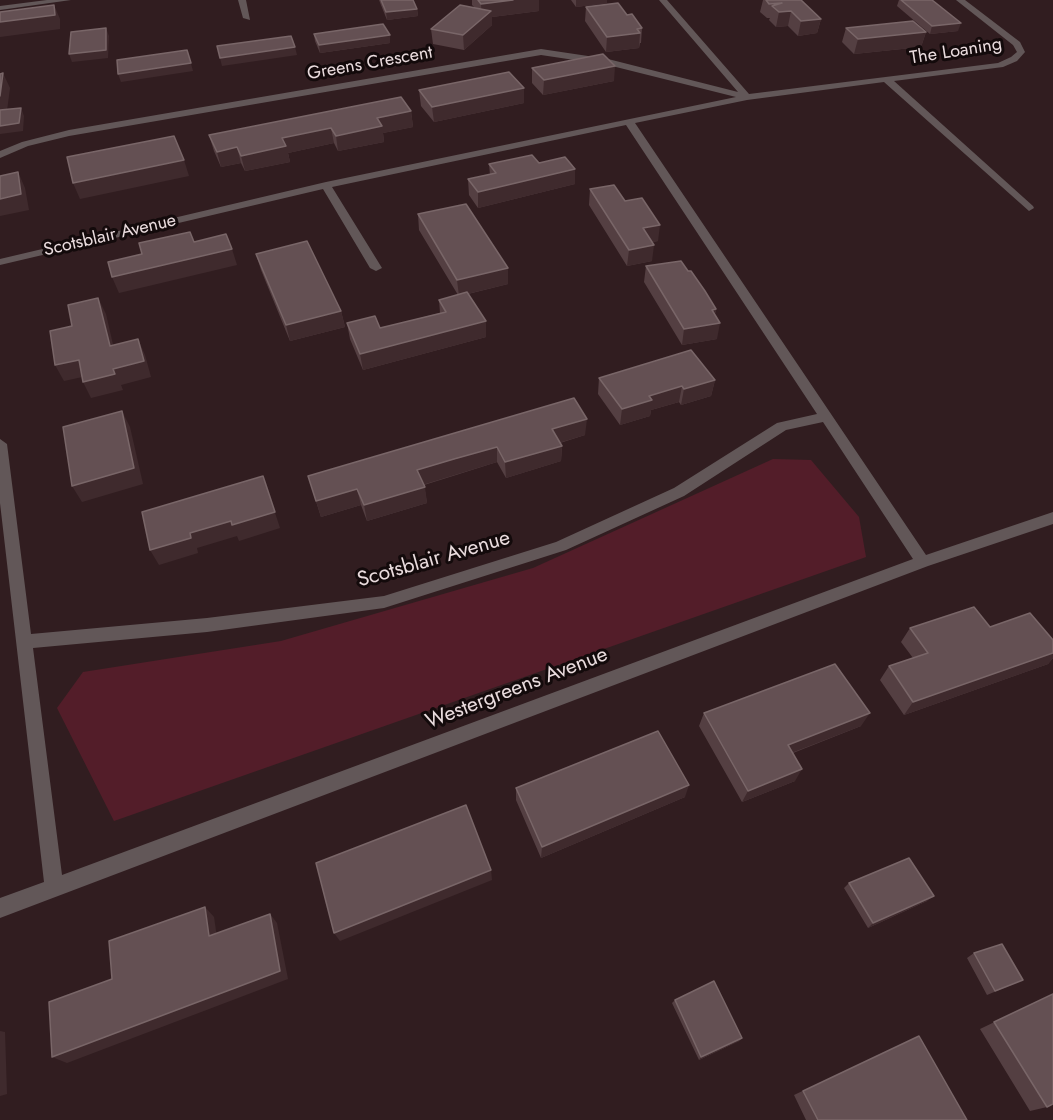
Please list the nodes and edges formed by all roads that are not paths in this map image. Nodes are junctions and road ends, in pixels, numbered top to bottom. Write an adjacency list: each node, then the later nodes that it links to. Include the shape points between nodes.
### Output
1 (67, 0): 5 (street)
2 (242, 0): 6 (street)
3 (663, 0): 8 (street)
4 (960, 0): 7 (street, The Loaning, via 1017,44 1021,52 1000,65)
5 (0, 9)
6 (247, 18)
7 (886, 79): 8 (street, The Loaning); 12 (street, The Loaning)
8 (747, 97): 9 (street, Scotsblair Avenue); 10 (street, Greens Crescent, via 608,62 541,52 69,133)
9 (629, 122): 11 (street, Scotsblair Avenue); 15 (street)
10 (0, 155)
11 (326, 185): 13 (street, Scotsblair Avenue); 14 (street)
12 (1029, 208)
13 (0, 262)
14 (376, 268)
15 (825, 417): 18 (street); 19 (street, Scotsblair Avenue, via 782,426 679,492 561,546 384,602 207,625)
16 (0, 444): 19 (street)
17 (1053, 518): 18 (street, Westergreens Avenue)
18 (923, 562): 20 (street, Westergreens Avenue)
19 (24, 642): 20 (street)
20 (54, 888): 21 (street, Westergreens Avenue)
21 (0, 908)

